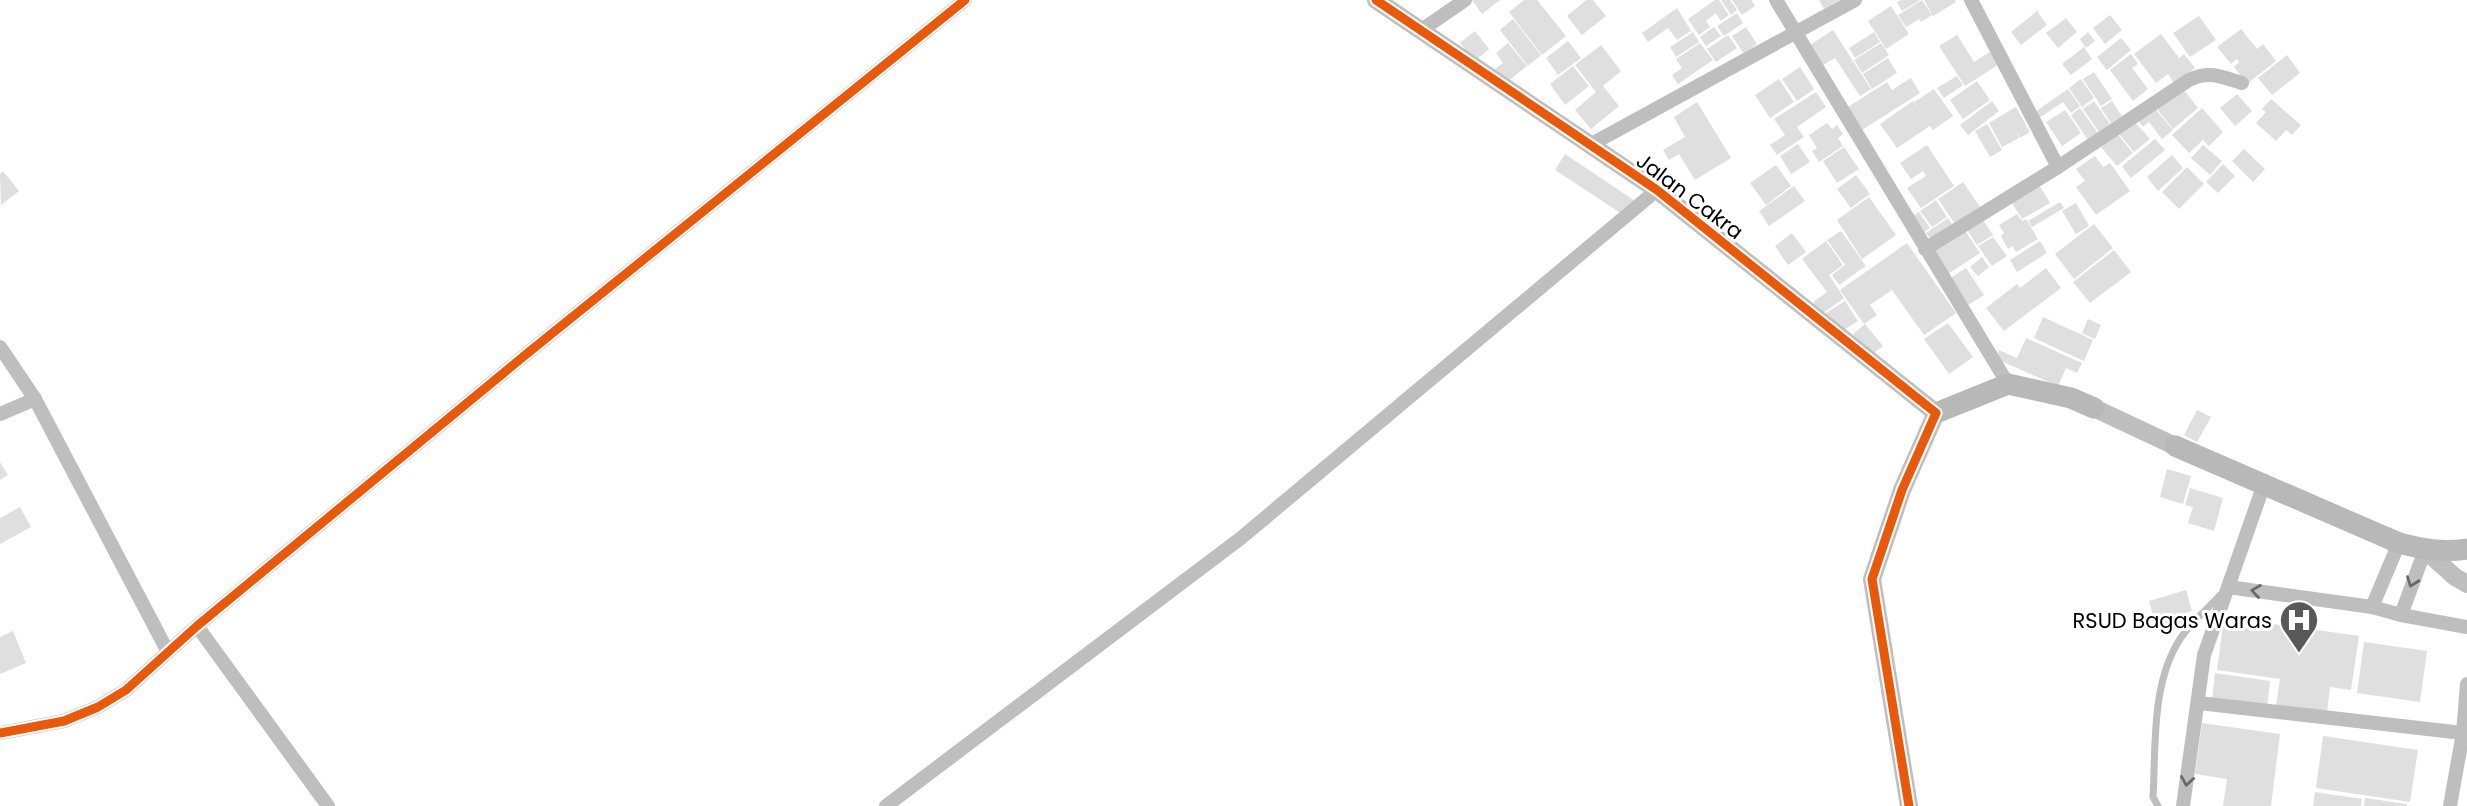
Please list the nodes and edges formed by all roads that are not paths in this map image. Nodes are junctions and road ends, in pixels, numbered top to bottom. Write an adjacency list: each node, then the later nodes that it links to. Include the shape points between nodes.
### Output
1 (965, 0): 29 (street)
2 (1376, 0): 7 (street, Jalan Cakra)
3 (1465, 0): 7 (street)
4 (1776, 0): 8 (street)
5 (1855, 0): 8 (street)
6 (1971, 0): 11 (street)
7 (1420, 31): 10 (street, Jalan Cakra)
8 (1795, 31): 10 (street); 13 (street)
9 (2242, 83): 11 (street, via 2202,74)
10 (1590, 145): 12 (street, Jalan Cakra)
11 (2058, 167): 13 (street)
12 (1657, 190): 18 (street, Jalan Cakra); 37 (street, via 1241,538)
13 (1925, 249): 15 (street)
14 (0, 347): 16 (street)
15 (2008, 384): 17 (main road); 18 (main road)
16 (35, 399): 19 (street); 31 (street)
17 (2094, 408): 20 (street)
18 (1936, 413): 38 (street, via 1902,490 1872,579)
19 (0, 414)
20 (2175, 446): 21 (main road)
21 (2264, 484): 22 (main road); 26 (street)
22 (2399, 543): 24 (main road); 27 (street)
23 (2467, 549): 24 (main road)
24 (2425, 550): 25 (street); 28 (street, one-way to 28)
25 (2467, 584)
26 (2228, 587): 27 (street, one-way to 26); 33 (street, via 2204,654); 39 (lane, via 2179,639 2163,673 2153,797)
27 (2372, 607): 28 (street)
28 (2401, 615): 30 (street)
29 (197, 626): 31 (street); 36 (street)
30 (2467, 630)
31 (169, 652): 34 (street, via 98,707 64,721)
32 (2467, 684): 35 (street)
33 (2199, 703): 35 (street); 40 (street, one-way to 40)
34 (0, 733)
35 (2463, 733): 41 (street)
36 (328, 806)
37 (886, 806)
38 (1909, 806)
39 (2158, 806)
40 (2183, 806)
41 (2450, 806)

